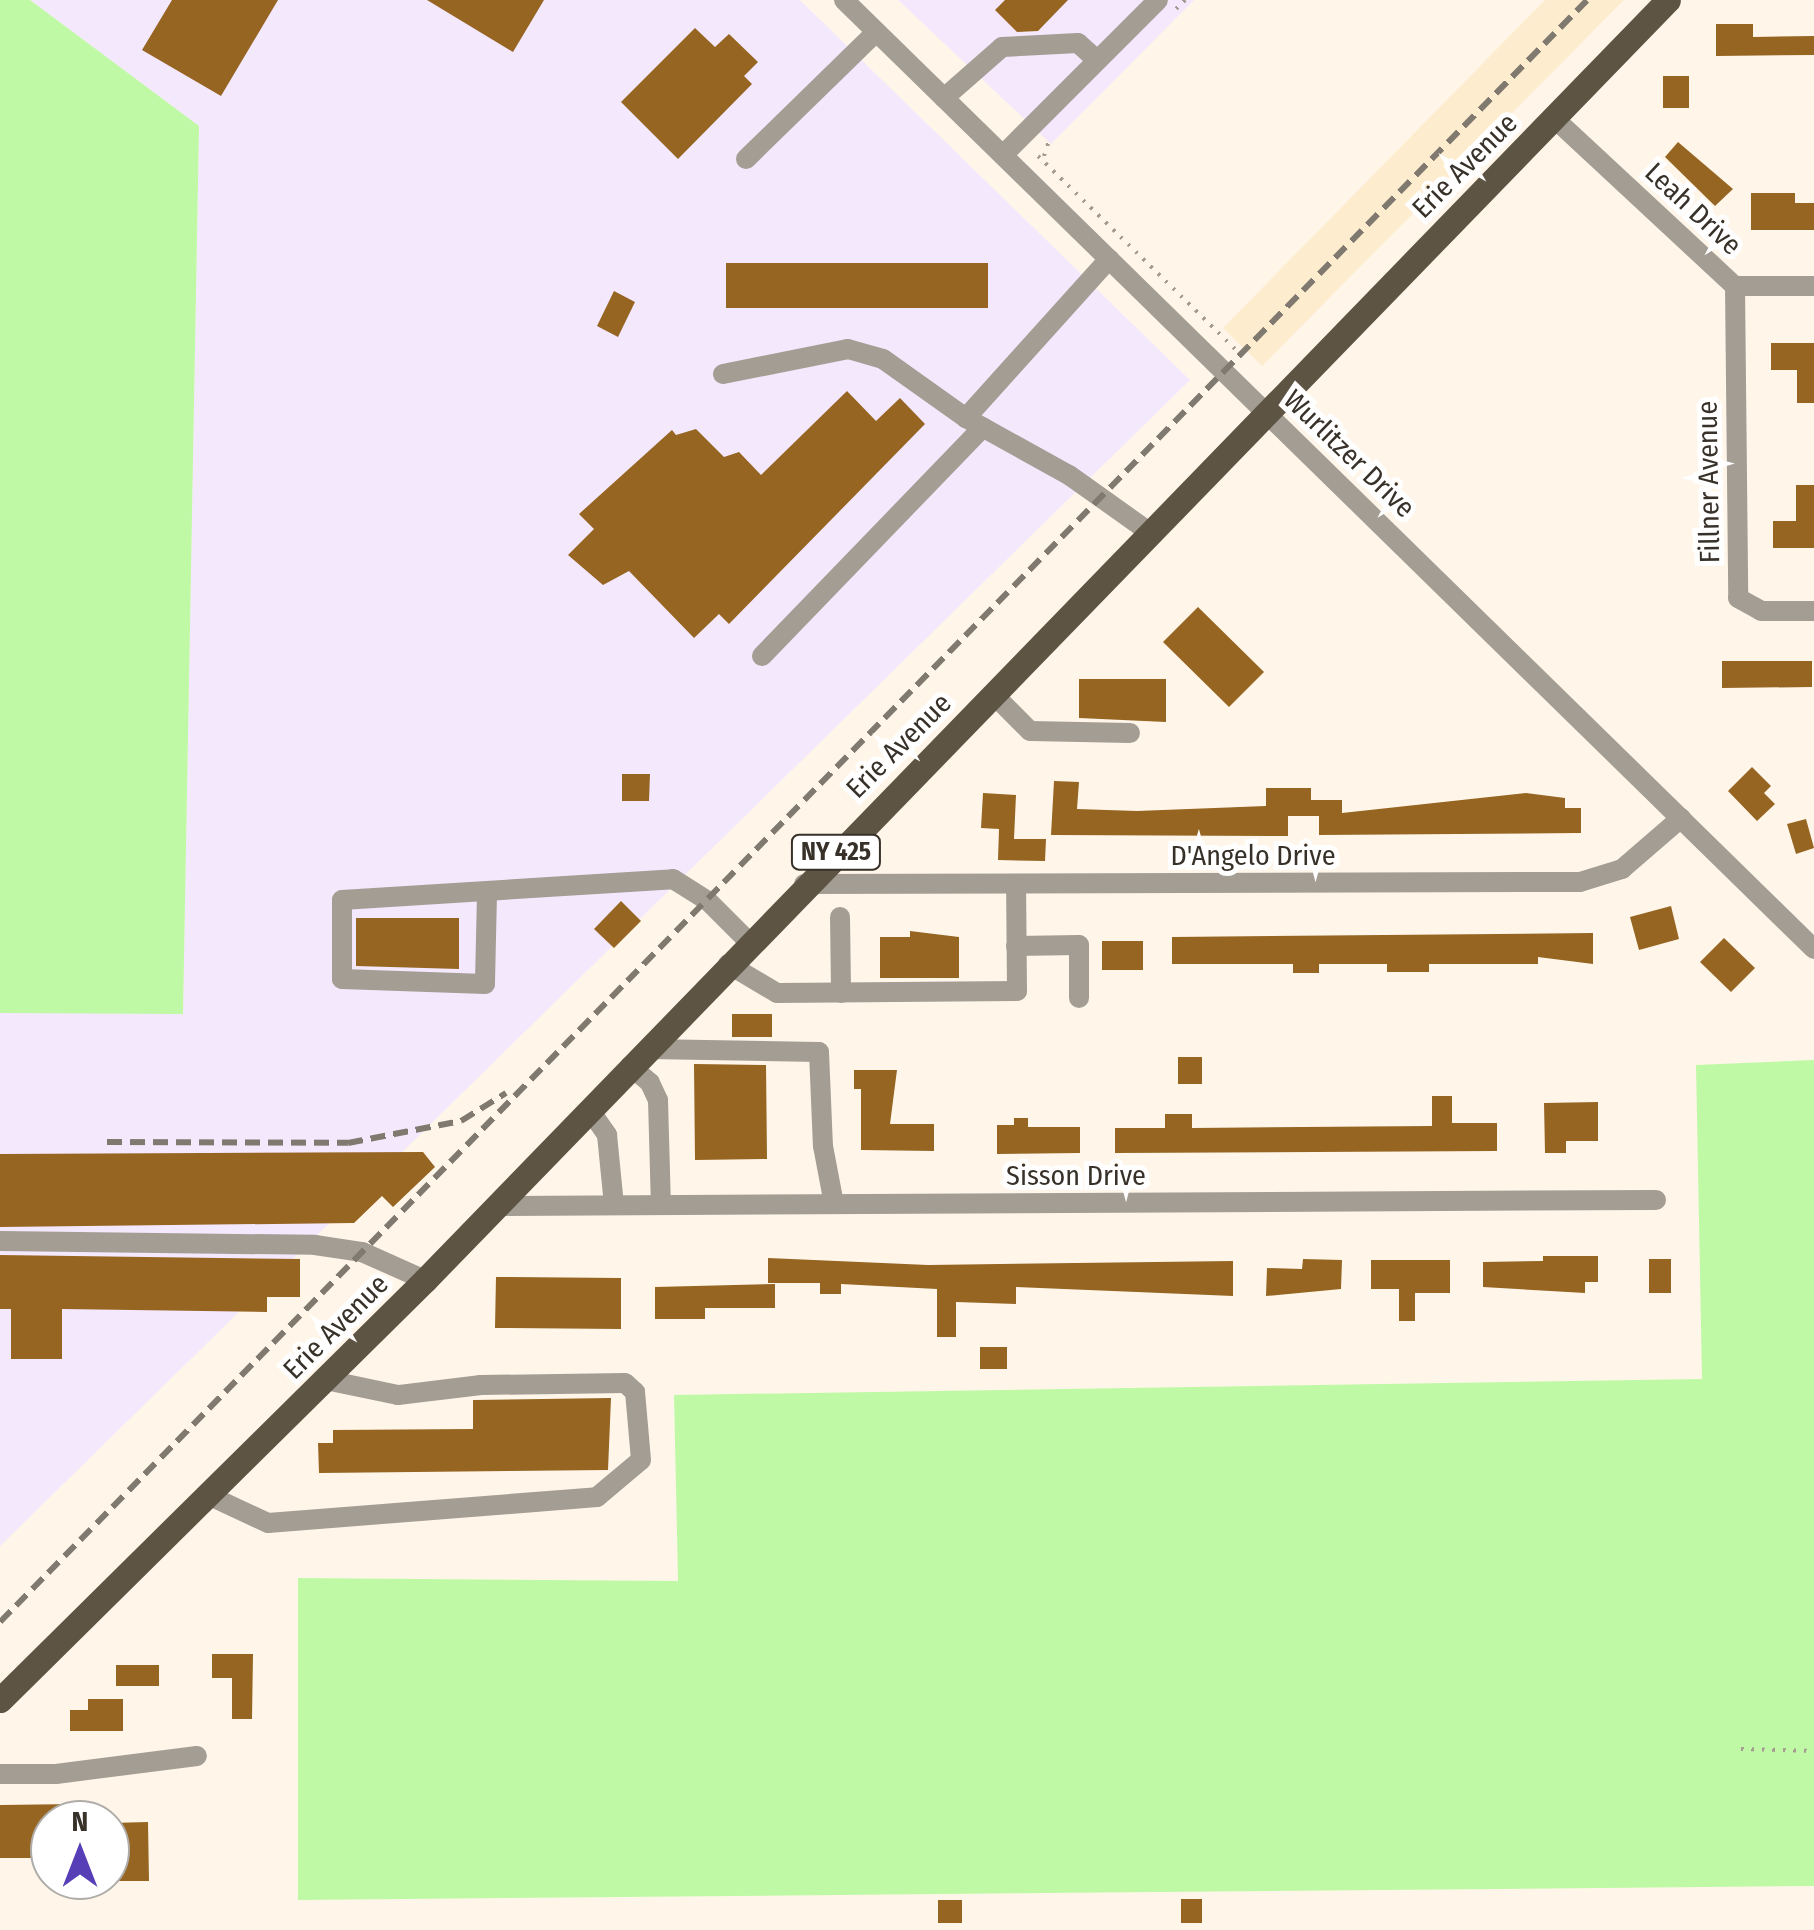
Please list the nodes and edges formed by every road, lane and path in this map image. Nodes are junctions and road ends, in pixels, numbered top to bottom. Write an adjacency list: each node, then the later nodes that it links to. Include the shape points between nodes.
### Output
1 (844, 0): 4 (street, Wurlitzer Drive)
2 (1158, 0): 5 (street)
3 (1668, 0): 7 (main road, Erie Avenue / NY 425)
4 (876, 32): 6 (street, Wurlitzer Drive); 10 (street)
5 (1098, 60): 6 (street, via 1078,44 1002,47); 8 (street)
6 (944, 98): 8 (street, Wurlitzer Drive)
7 (1555, 119): 12 (street, Leah Drive); 16 (main road, Erie Avenue / NY 425)
8 (1002, 155): 11 (street, Wurlitzer Drive)
9 (1038, 156): 14 (path)
10 (746, 159)
11 (1110, 259): 16 (street, Wurlitzer Drive); 17 (street)
12 (1735, 286): 13 (street, Leah Drive); 19 (street, Fillner Avenue, via 1738,598 1761,611)
13 (1814, 286)
14 (1234, 349)
15 (722, 374): 17 (street, via 848,349 883,359)
16 (1264, 409): 18 (main road, Erie Avenue / NY 425); 23 (street, Wurlitzer Drive)
17 (975, 422): 18 (street); 20 (street)
18 (1152, 534): 21 (main road, Erie Avenue / NY 425)
19 (1814, 611)
20 (762, 656)
21 (993, 694): 22 (street, via 1030,732); 24 (main road, Erie Avenue / NY 425)
22 (1130, 733)
23 (1681, 818): 25 (street, D'Angelo Drive, via 1622,868 1580,882); 30 (street, Wurlitzer Drive)
24 (804, 884): 25 (street, D'Angelo Drive); 28 (main road, Erie Avenue / NY 425)
25 (1016, 884): 29 (street)
26 (487, 894): 26 (street, via 342,900 342,980 485,984); 28 (street, via 673,879)
27 (840, 917): 32 (street)
28 (749, 942): 31 (main road, Erie Avenue / NY 425)
29 (1016, 946): 32 (street, via 1017,992); 33 (street, via 1078,945)
30 (1813, 946)
31 (728, 964): 32 (street, via 777,993); 34 (main road, Erie Avenue / NY 425)
32 (841, 994)
33 (1079, 998)
34 (639, 1057): 35 (main road, Erie Avenue / NY 425); 37 (street, via 820,1052); 40 (street, via 658,1100)
35 (589, 1109): 38 (main road, Erie Avenue / NY 425); 39 (street, via 607,1135)
36 (1656, 1200): 37 (street, Sisson Drive)
37 (834, 1204): 40 (street, Sisson Drive)
38 (496, 1206): 39 (street, Sisson Drive); 42 (main road, Erie Avenue / NY 425)
39 (614, 1206): 40 (street, Sisson Drive)
40 (661, 1206)
41 (0, 1241): 42 (street, via 316,1245 362,1252)
42 (426, 1280): 43 (main road, Erie Avenue / NY 425)
43 (326, 1380): 44 (main road, Erie Avenue / NY 425); 44 (street, via 398,1395 481,1385 624,1383 634,1392 641,1460 597,1497 268,1523)
44 (210, 1496): 45 (main road, Erie Avenue / NY 425)
45 (0, 1700)
46 (1741, 1749): 47 (path)
47 (1814, 1752)
48 (198, 1756): 49 (street, via 56,1774)
49 (0, 1774)

